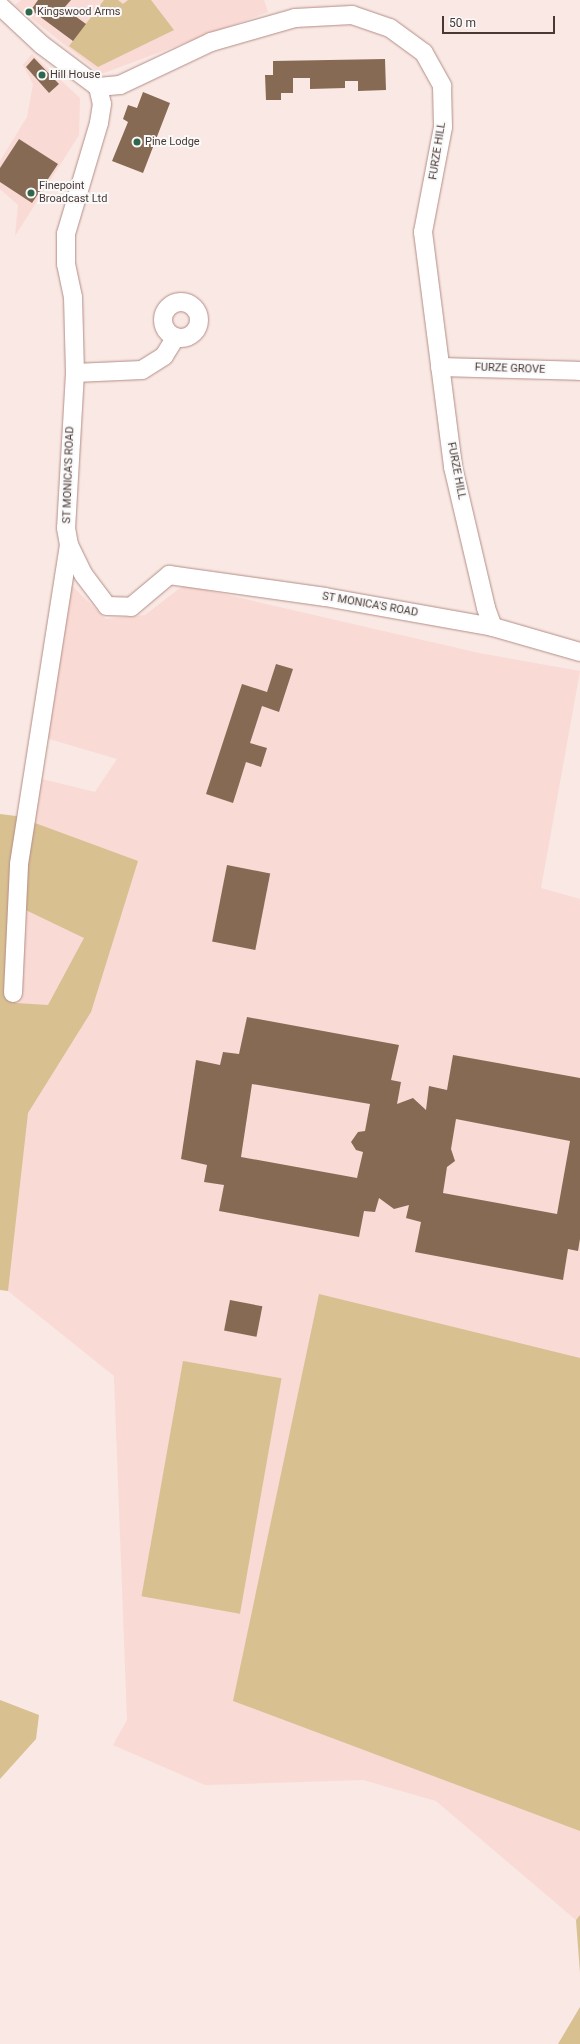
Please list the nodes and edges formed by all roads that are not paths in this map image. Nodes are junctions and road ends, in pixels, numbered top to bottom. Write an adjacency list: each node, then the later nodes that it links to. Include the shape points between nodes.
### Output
1 (0, 6): 2 (street, via 42,45)
2 (98, 87): 4 (street, FURZE HILL, via 120,85 211,42 295,18 352,15 390,28 424,53 442,86 443,127 423,232); 6 (street, ST MONICA'S ROAD, via 102,104 99,123 66,234 66,264 73,297)
3 (176, 337): 6 (street, via 164,356 142,370)
4 (440, 367): 5 (street, FURZE GROVE); 8 (street, FURZE HILL, via 453,467 486,608)
5 (580, 372)
6 (74, 373): 7 (street, ST MONICA'S ROAD, via 66,528)
7 (69, 545): 8 (street, ST MONICA'S ROAD, via 97,595 107,606 132,607 169,575 325,597); 10 (street, via 19,864)
8 (493, 626): 9 (street, ST MONICA'S ROAD)
9 (580, 652)
10 (13, 993)

